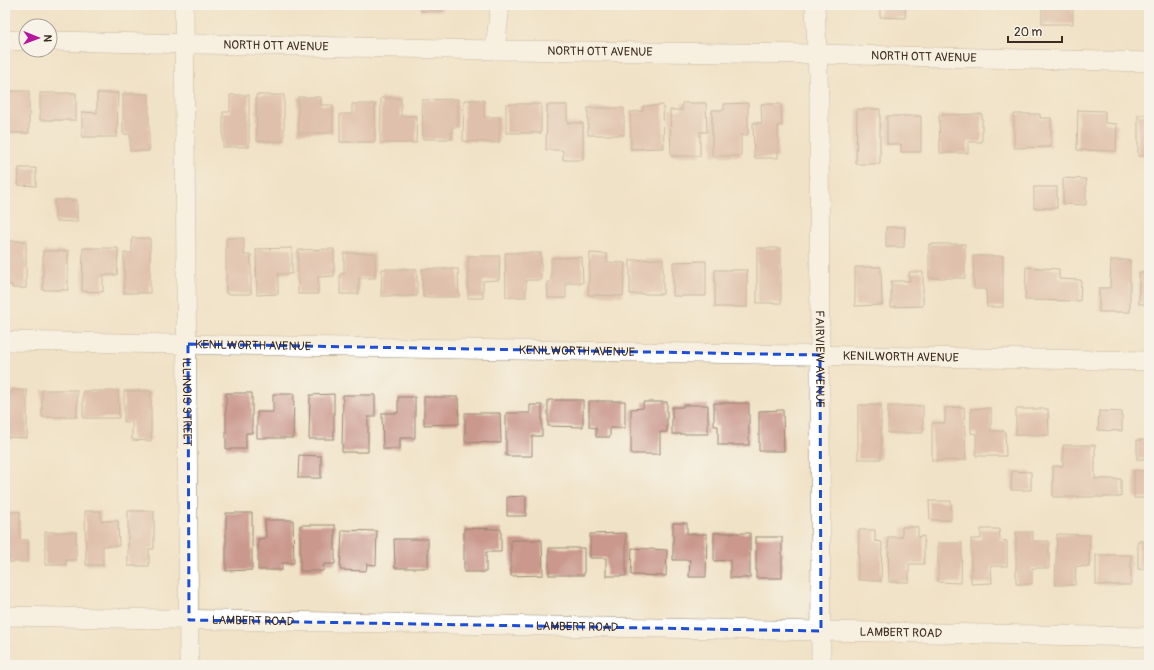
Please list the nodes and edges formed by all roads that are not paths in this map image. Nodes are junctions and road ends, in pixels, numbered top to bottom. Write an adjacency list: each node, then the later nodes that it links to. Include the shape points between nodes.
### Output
1 (184, 5): 7 (street, ILLINOIS STREET)
2 (500, 5): 8 (street)
3 (814, 5): 9 (street, FAIRVIEW AVENUE)
4 (5, 40): 5 (street)
5 (18, 41)
6 (58, 41): 7 (street, NORTH OTT AVENUE)
7 (185, 44): 8 (street, NORTH OTT AVENUE); 12 (street, ILLINOIS STREET)
8 (495, 50): 9 (street, NORTH OTT AVENUE)
9 (817, 54): 10 (street, NORTH OTT AVENUE); 13 (street, FAIRVIEW AVENUE)
10 (1149, 62)
11 (5, 341): 12 (street, KENILWORTH AVENUE)
12 (188, 344): 13 (street, KENILWORTH AVENUE); 16 (street, ILLINOIS STREET)
13 (820, 355): 14 (street, KENILWORTH AVENUE); 17 (street, FAIRVIEW AVENUE)
14 (1149, 361)
15 (5, 616): 16 (street, LAMBERT ROAD)
16 (189, 620): 17 (street, LAMBERT ROAD); 19 (street, ILLINOIS STREET)
17 (821, 631): 18 (street, LAMBERT ROAD); 20 (street, FAIRVIEW AVENUE)
18 (1149, 637)
19 (189, 665)
20 (821, 665)

